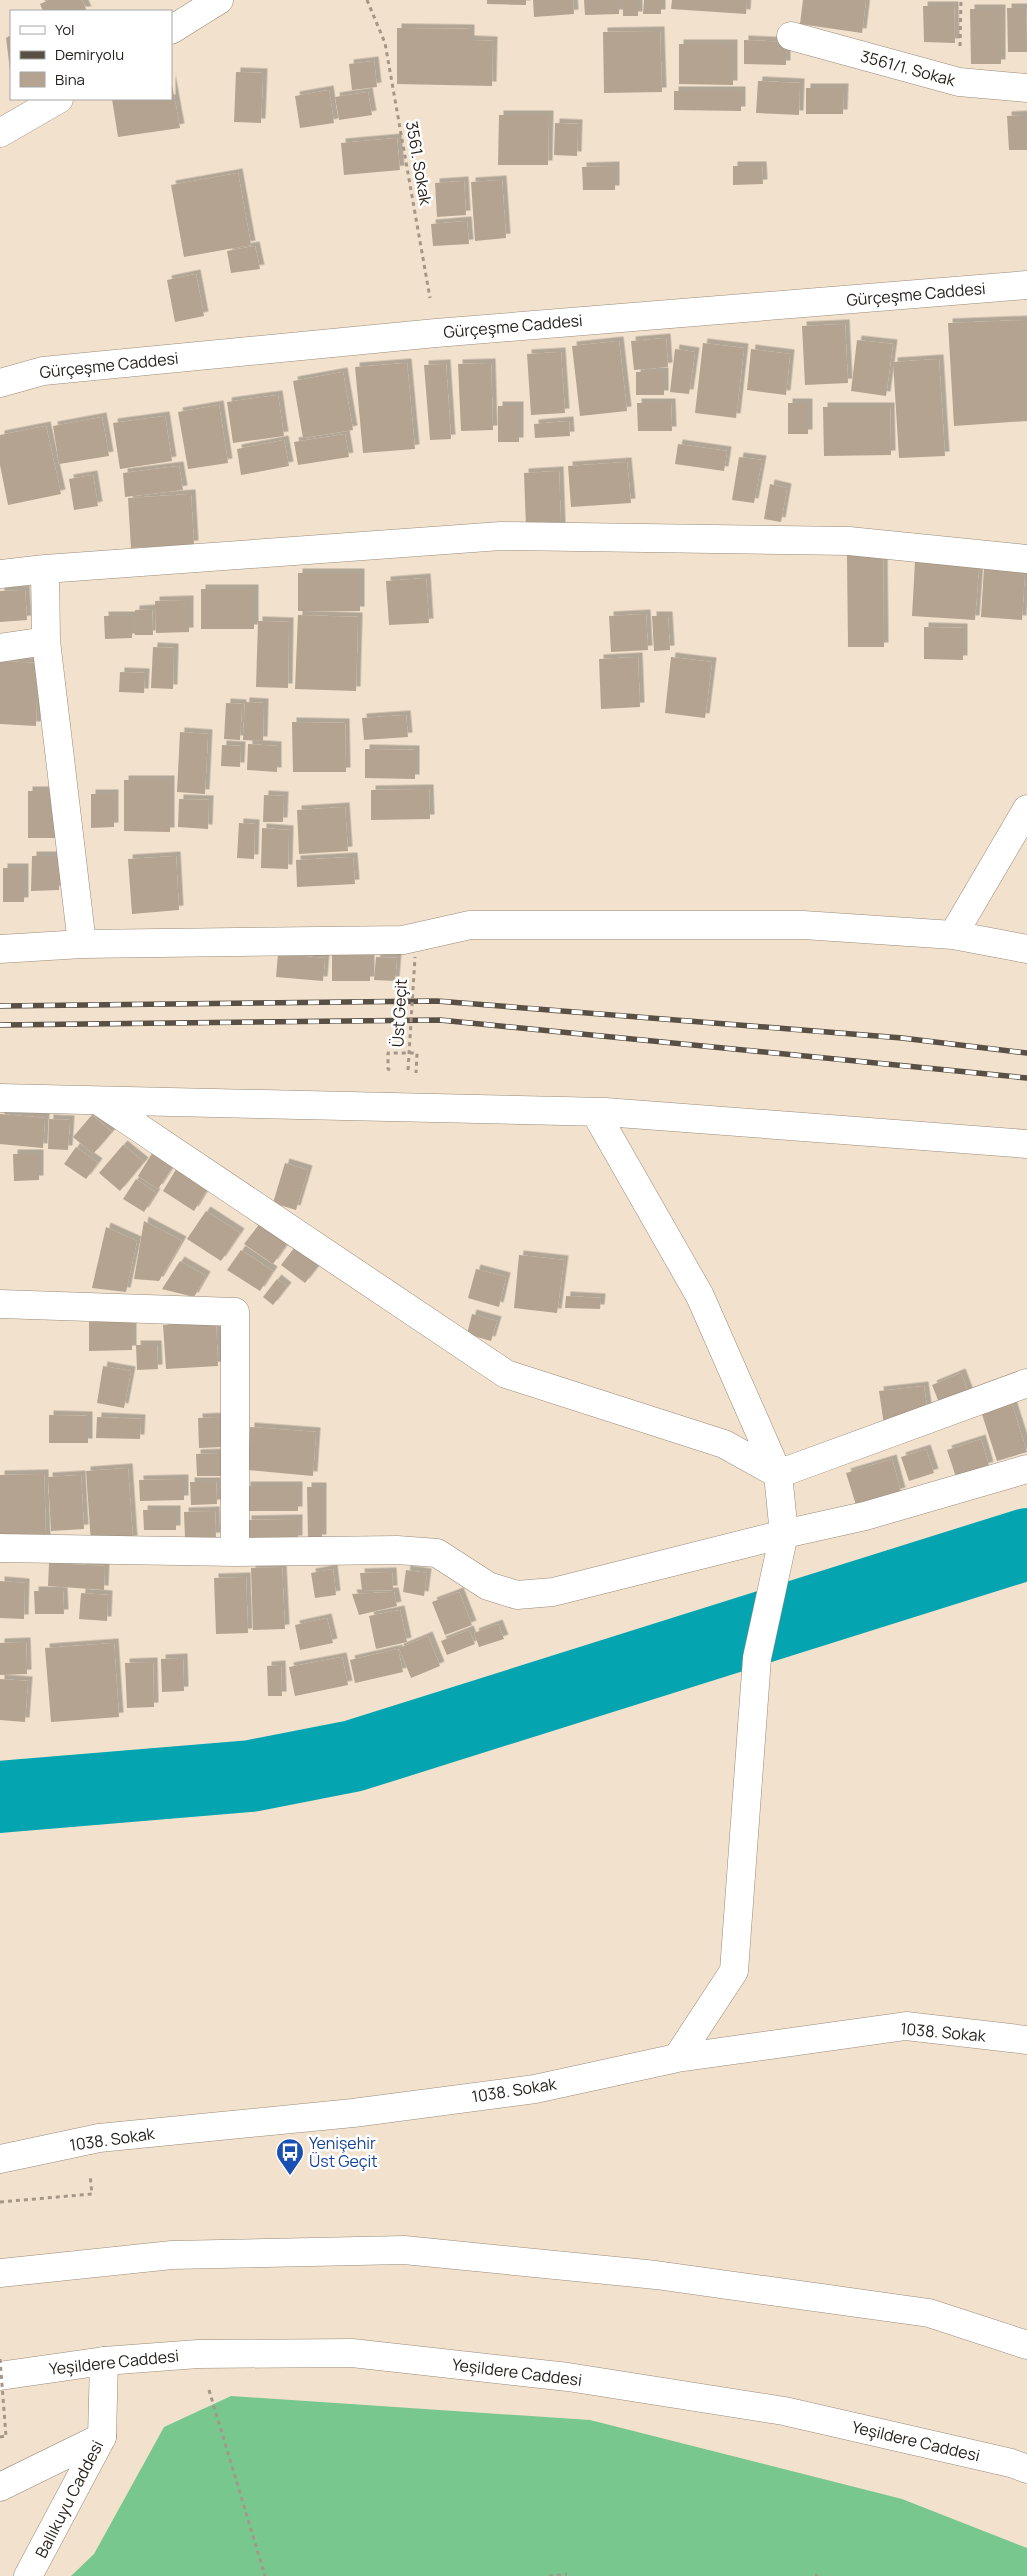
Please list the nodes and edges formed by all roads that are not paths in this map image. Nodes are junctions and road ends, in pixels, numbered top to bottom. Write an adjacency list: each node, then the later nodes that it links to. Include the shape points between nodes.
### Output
1 (219, 0): 2 (main road)
2 (172, 29)
3 (791, 36): 4 (main road, 3561/1. Sokak, via 959,82)
4 (1027, 88)
5 (57, 100): 6 (main road)
6 (0, 132)
7 (1027, 285): 8 (main road, Gürçeşme Caddesi, via 436,333 43,371)
8 (0, 383)
9 (1027, 559): 10 (main road, via 849,541 501,536)
10 (45, 568): 11 (main road); 12 (main road)
11 (0, 574)
12 (46, 641): 13 (main road); 16 (main road)
13 (0, 648)
14 (1027, 809): 15 (main road)
15 (953, 935): 16 (main road, via 804,925 470,925 404,940); 18 (main road)
16 (82, 944): 17 (main road)
17 (0, 949)
18 (1027, 949)
19 (0, 1098): 20 (main road)
20 (100, 1101): 21 (main road); 26 (main road, via 506,1374 724,1444)
21 (594, 1112): 22 (main road); 26 (main road, via 700,1296)
22 (1027, 1144)
23 (0, 1304): 29 (main road, via 235,1312)
24 (1027, 1383): 26 (main road)
25 (1027, 1469): 27 (main road, via 865,1516)
26 (778, 1474): 27 (main road)
27 (781, 1545): 29 (main road, via 553,1592 517,1595 488,1586 437,1553 397,1550); 31 (main road, via 757,1658 734,1971)
28 (0, 1548): 29 (main road)
29 (235, 1552)
30 (1027, 2040): 31 (main road, 1038. Sokak, via 906,2026)
31 (677, 2058): 32 (main road, 1038. Sokak, via 535,2089 353,2113 99,2138)
32 (0, 2159)
33 (0, 2273): 34 (main road, via 172,2255 404,2250 656,2275 929,2313)
34 (1027, 2345)
35 (104, 2360): 36 (main road, Yeşildere Caddesi); 37 (main road, Ballıkuyu Caddesi); 38 (main road, Yeşildere Caddesi, via 198,2354 352,2353 568,2377 784,2411)
36 (0, 2376)
37 (102, 2436): 39 (main road); 40 (main road, Ballıkuyu Caddesi)
38 (1027, 2469)
39 (0, 2487)
40 (28, 2576)

